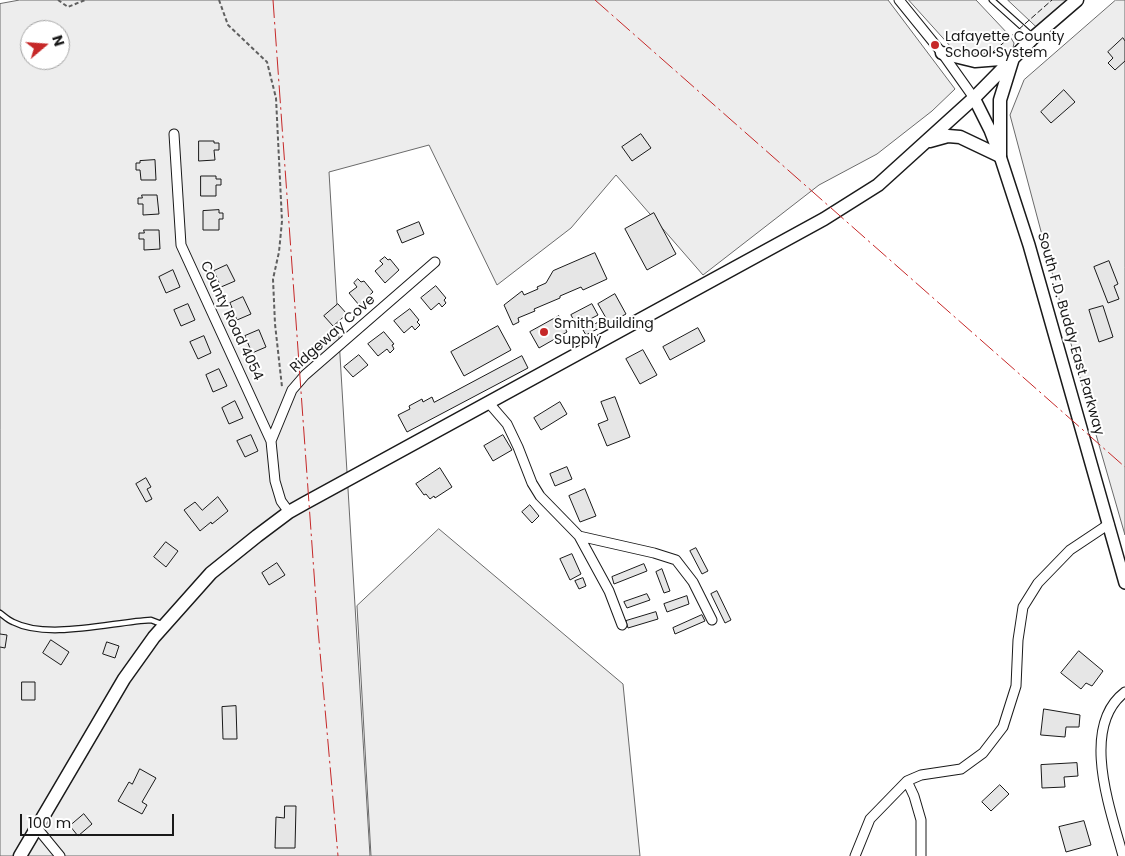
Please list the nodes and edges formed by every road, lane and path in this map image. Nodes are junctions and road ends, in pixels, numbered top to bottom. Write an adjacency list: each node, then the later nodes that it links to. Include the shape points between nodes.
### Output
1 (58, 0): 2 (path, via 68,7)
2 (85, 0)
3 (219, 0): 15 (path, via 228,25 267,62 276,98 282,220 273,279)
4 (899, 0): 8 (street)
5 (992, 0): 7 (lane)
6 (1078, 0): 7 (main road)
7 (1034, 36): 9 (main road)
8 (942, 53): 9 (main road, via 975,62); 10 (street)
9 (1013, 58): 10 (main road); 13 (main road, via 1000,100)
10 (974, 98): 12 (main road); 13 (street, South F.D. Buddy East Parkway)
11 (174, 134): 17 (street, County Road 4054, via 181,245)
12 (926, 142): 13 (main road, via 948,136 960,137); 16 (main road, via 878,185 824,219)
13 (1000, 156): 19 (street, South F.D. Buddy East Parkway)
14 (435, 262): 17 (street, Ridgeway Cove, via 305,374 292,390)
15 (282, 387)
16 (488, 402): 18 (main road); 20 (street, via 507,424 540,496)
17 (270, 441): 18 (street, County Road 4054, via 275,481)
18 (289, 512): 24 (main road, via 211,573)
19 (1109, 524): 21 (street, South F.D. Buddy East Parkway); 27 (street, via 1070,550 1038,583 1023,607 1016,686 1003,727 983,753 961,769 921,775)
20 (578, 536): 23 (street, via 676,560 693,582); 25 (street, via 609,591)
21 (1125, 583)
22 (0, 613): 24 (lane, via 13,622 33,628 60,630 151,620)
23 (712, 620)
24 (165, 625): 28 (main road, via 124,680)
25 (622, 625)
26 (1125, 692): 33 (street, via 1113,706 1101,737 1103,775)
27 (907, 781): 31 (street, via 870,819); 32 (street, via 921,820)
28 (36, 828): 29 (main road); 30 (street)
29 (20, 856)
30 (60, 856)
31 (855, 856)
32 (921, 856)
33 (1123, 856)

